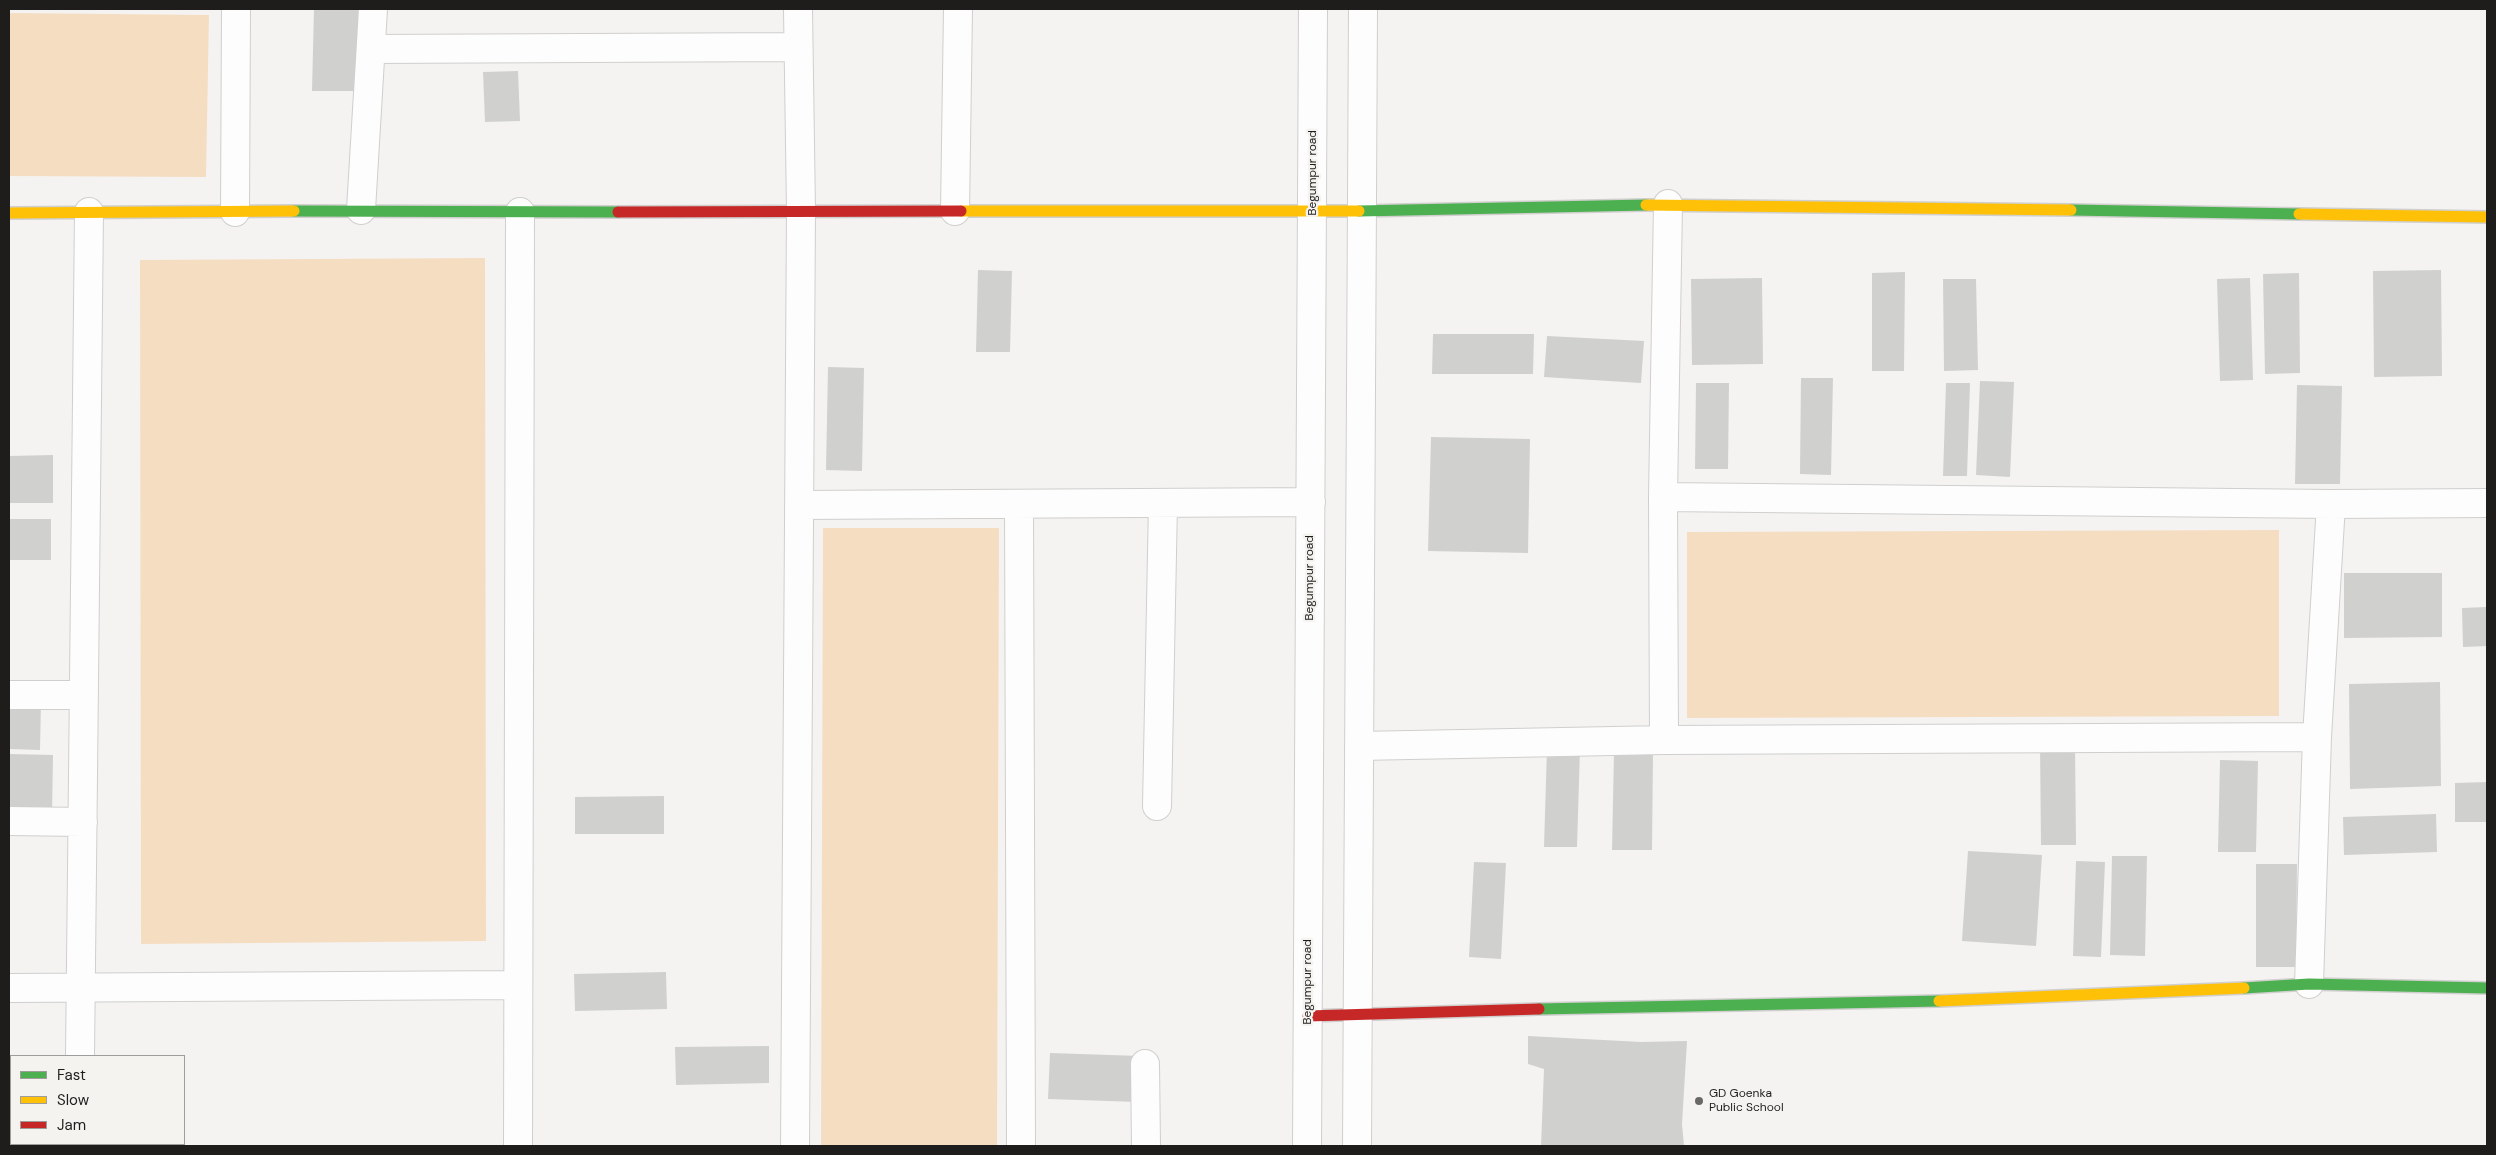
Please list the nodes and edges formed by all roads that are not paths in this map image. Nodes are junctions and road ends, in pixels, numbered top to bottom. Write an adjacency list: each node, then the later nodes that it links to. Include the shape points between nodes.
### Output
1 (236, 9): 17 (street)
2 (373, 9): 8 (street)
3 (798, 9): 7 (street)
4 (958, 9): 13 (street)
5 (1313, 9): 11 (street, Begumpur road)
6 (1363, 9): 14 (street)
7 (798, 47): 8 (street); 12 (street)
8 (372, 48): 10 (street)
9 (1668, 204): 14 (street); 19 (street); 20 (street)
10 (361, 210): 17 (street); 18 (street)
11 (1313, 210): 13 (street); 14 (street); 21 (street, Begumpur road)
12 (801, 211): 13 (street); 18 (street); 26 (street)
13 (955, 211)
14 (1362, 211): 31 (street)
15 (9, 212): 16 (street)
16 (89, 212): 17 (street); 28 (street)
17 (235, 212)
18 (520, 212): 36 (street)
19 (2487, 217)
20 (1663, 498): 25 (street); 30 (street)
21 (1311, 502): 22 (street); 41 (street, Begumpur road)
22 (1163, 503): 24 (street); 32 (street)
23 (2487, 503): 25 (street)
24 (1019, 504): 26 (street); 46 (street)
25 (2331, 504): 29 (street)
26 (799, 505): 45 (street)
27 (9, 695): 28 (street)
28 (84, 695): 34 (street)
29 (2317, 738): 30 (street); 35 (street)
30 (1664, 740): 31 (street)
31 (1359, 746): 40 (street)
32 (1157, 806)
33 (9, 821): 34 (street)
34 (82, 822): 37 (street)
35 (2309, 984): 39 (street); 40 (street, via 1932,1002)
36 (518, 985): 37 (street); 44 (street)
37 (81, 987): 38 (street); 42 (street)
38 (9, 988)
39 (2487, 988)
40 (1358, 1013): 41 (street); 49 (street)
41 (1308, 1016): 48 (street, Begumpur road)
42 (80, 1055)
43 (1145, 1064): 47 (street)
44 (518, 1146)
45 (795, 1146)
46 (1021, 1146)
47 (1146, 1146)
48 (1307, 1146)
49 (1357, 1146)

